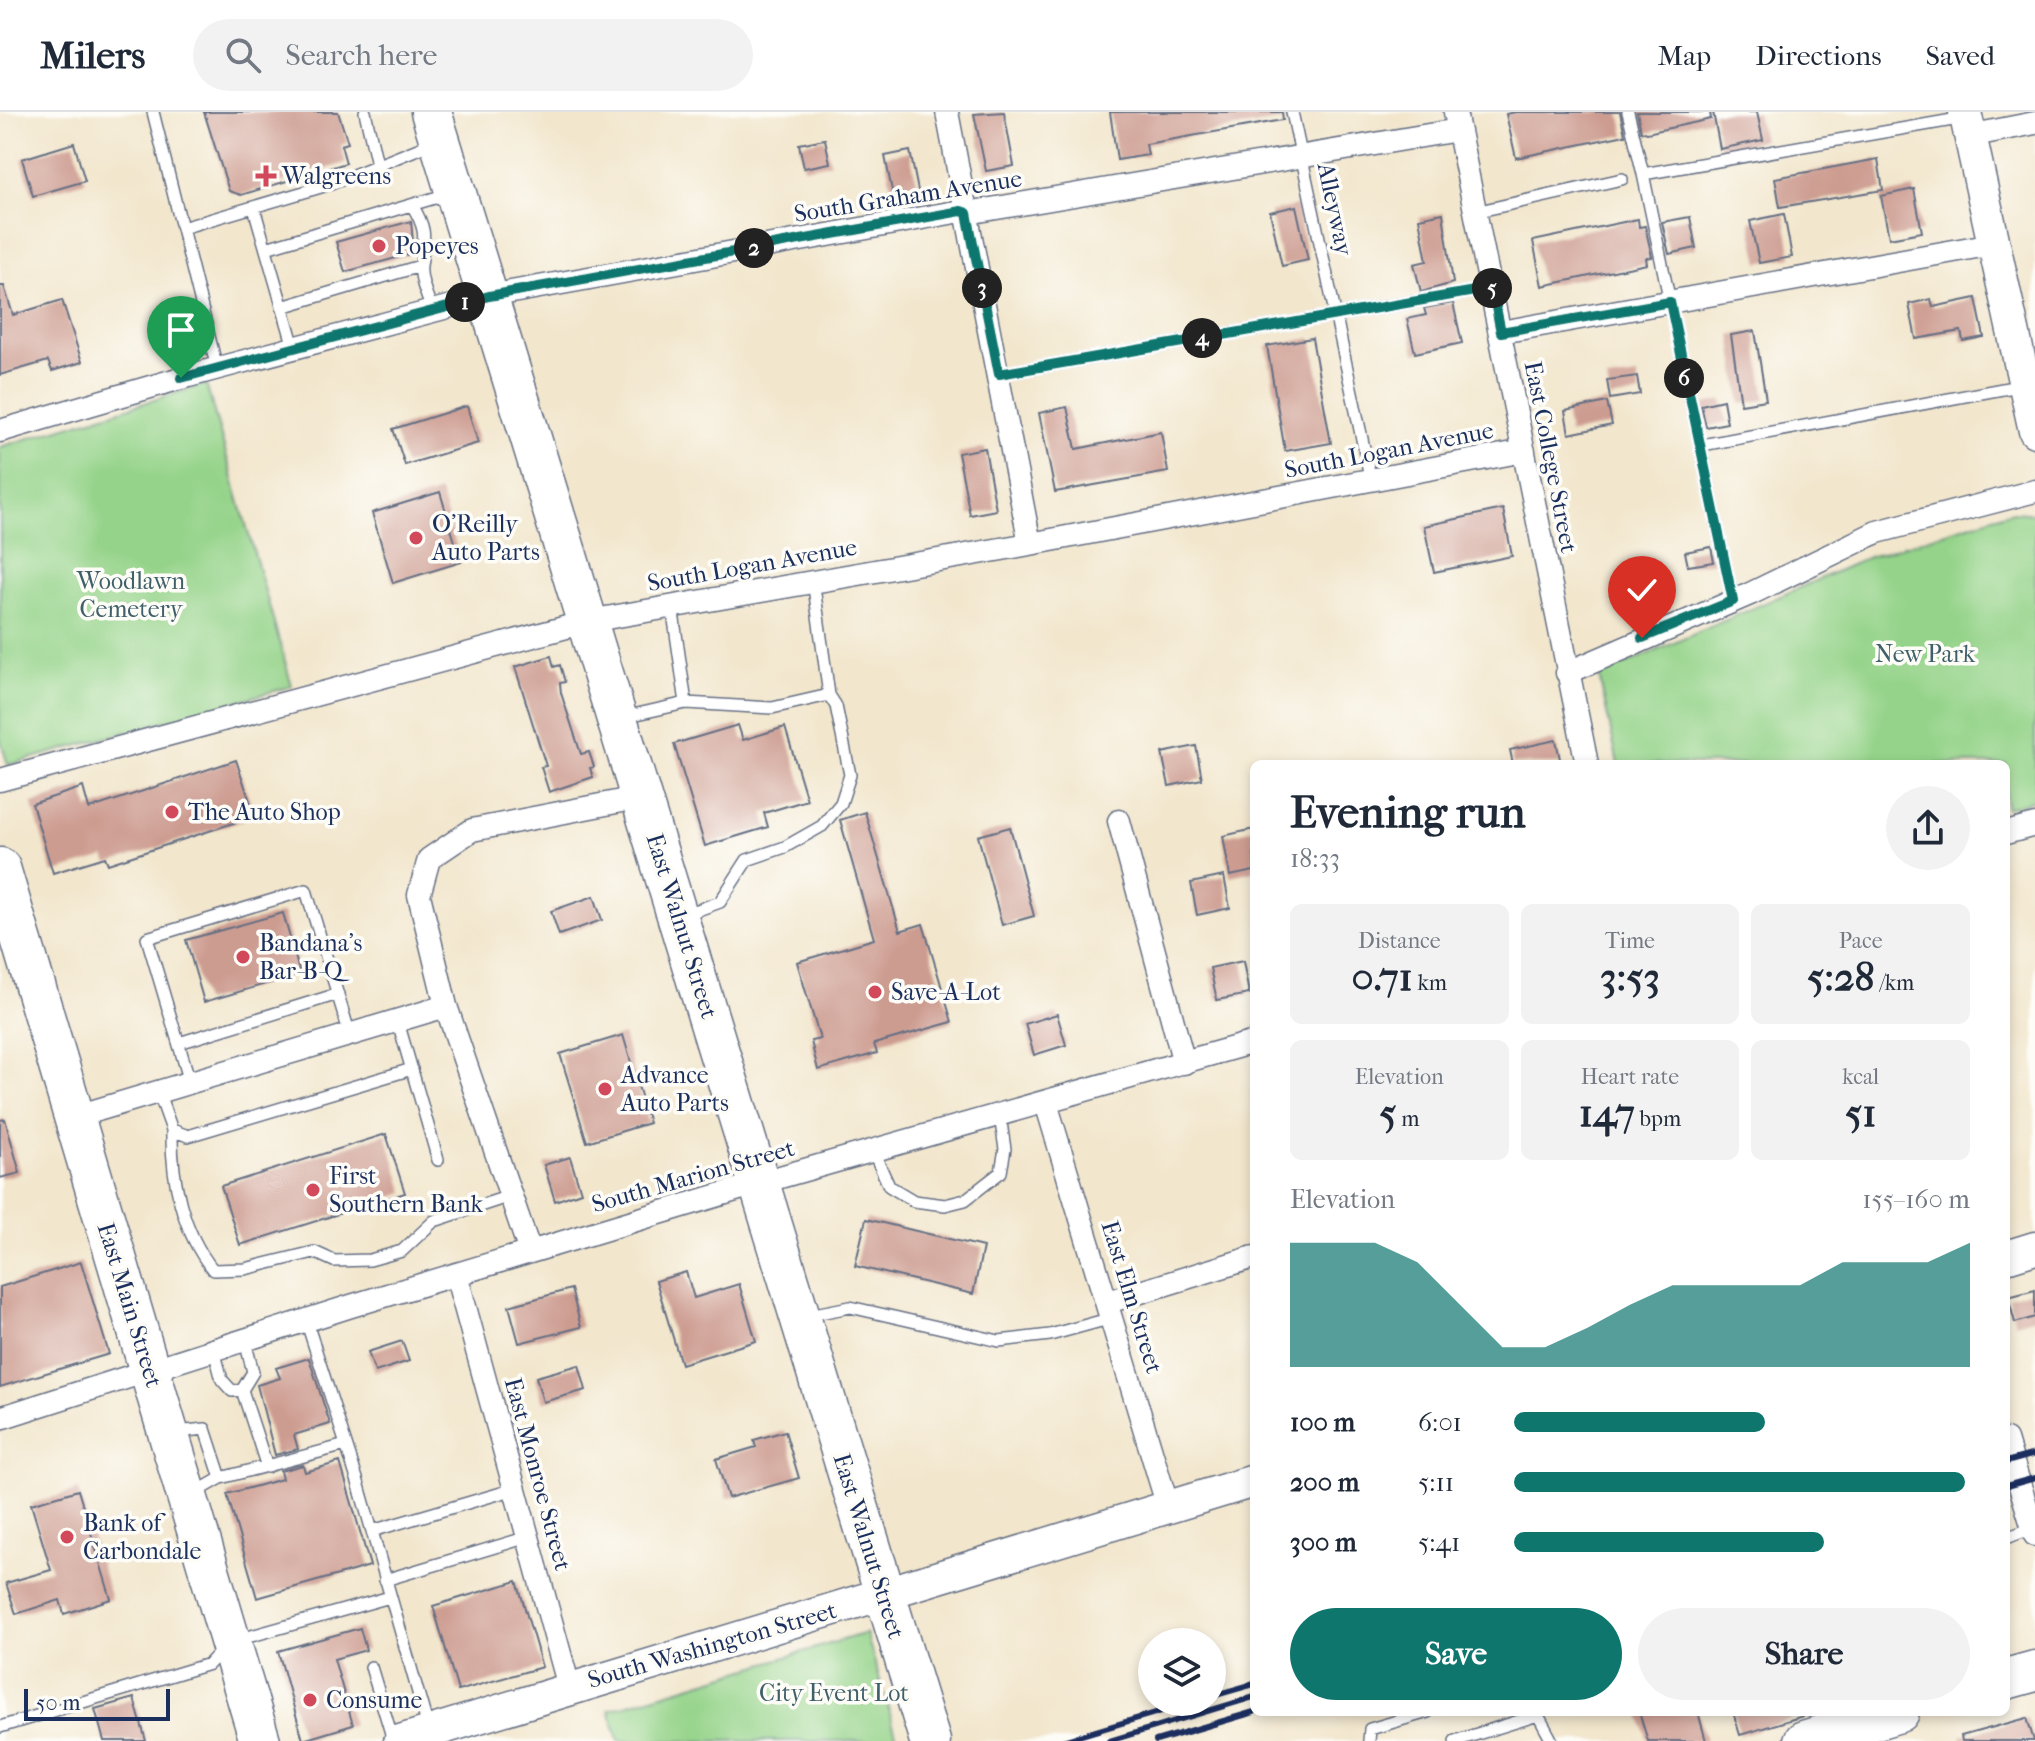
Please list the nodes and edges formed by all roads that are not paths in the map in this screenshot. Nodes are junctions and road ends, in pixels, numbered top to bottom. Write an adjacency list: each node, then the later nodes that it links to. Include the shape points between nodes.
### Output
1 (153, 112): 19 (lane)
2 (365, 112): 11 (lane)
3 (947, 112): 18 (street)
4 (1292, 112): 10 (lane, Alleyway)
5 (1628, 112): 12 (lane)
6 (1456, 121): 10 (street, South Graham Avenue); 17 (street, East College Street)
7 (1967, 122): 8 (street); 12 (lane); 20 (street)
8 (2035, 123)
9 (435, 126): 11 (lane); 14 (highway, East Walnut Street)
10 (1301, 157): 18 (street, South Graham Avenue); 28 (lane, Alleyway)
11 (377, 164): 16 (lane)
12 (1643, 174): 25 (lane)
13 (1622, 179): 17 (lane)
14 (456, 192): 15 (lane); 24 (highway, East Walnut Street)
15 (412, 205): 21 (lane); 22 (lane, via 423,227)
16 (254, 208): 19 (lane); 21 (lane)
17 (1475, 212): 23 (street, East College Street)
18 (967, 213): 24 (street, South Graham Avenue); 32 (street)
19 (182, 228): 31 (lane)
20 (1993, 244): 25 (street); 33 (street)
21 (266, 248): 26 (lane)
22 (423, 261): 26 (lane); 27 (lane)
23 (1492, 288): 28 (lane); 29 (street, East College Street)
24 (489, 296): 27 (street, South Graham Avenue); 44 (highway, East Walnut Street)
25 (1670, 302): 29 (street); 36 (lane)
26 (282, 307): 30 (lane)
27 (432, 310): 30 (street, South Graham Avenue)
28 (1335, 315): 32 (lane); 38 (lane, Alleyway)
29 (1501, 332): 37 (street, East College Street)
30 (294, 347): 31 (street, South Graham Avenue)
31 (217, 368): 34 (street, South Graham Avenue)
32 (999, 374): 40 (street)
33 (2025, 385): 35 (street); 36 (lane)
34 (0, 431)
35 (2035, 431)
36 (1702, 445): 42 (lane)
37 (1524, 451): 38 (street, South Logan Avenue); 45 (street, East College Street)
38 (1371, 481): 40 (street, South Logan Avenue)
39 (2035, 491): 42 (street, via 1877,532)
40 (1030, 544): 41 (street, South Logan Avenue)
41 (813, 580): 43 (street, South Logan Avenue); 46 (lane)
42 (1733, 601): 45 (street)
43 (672, 606): 44 (street, South Logan Avenue); 47 (lane)
44 (589, 621): 48 (highway, East Walnut Street); 50 (street, South Logan Avenue)
45 (1567, 673): 49 (street, East College Street)
46 (829, 695): 47 (lane, via 772,708); 56 (lane, via 850,775 841,803 822,826 747,860 720,902)
47 (686, 703): 48 (lane)
48 (618, 719): 51 (highway, East Walnut Street)
49 (1586, 760)
50 (0, 780)
51 (642, 797): 56 (highway, East Walnut Street); 58 (street, via 472,830 429,859 419,895)
52 (1119, 821): 63 (street)
53 (2035, 825): 54 (street)
54 (2010, 832)
55 (0, 868): 69 (highway, East Main Street)
56 (679, 916): 73 (highway, East Walnut Street)
57 (338, 994): 60 (lane); 61 (lane); 61 (lane, via 306,890 147,938)
58 (446, 1006): 59 (street); 74 (street)
59 (398, 1022): 60 (street); 64 (lane)
60 (350, 1035): 65 (street)
61 (179, 1043): 65 (lane)
62 (1250, 1043): 63 (street, South Marion Street)
63 (1184, 1063): 67 (street, South Marion Street)
64 (412, 1069): 70 (lane, via 188,1136); 72 (lane)
65 (190, 1082): 66 (street)
66 (158, 1091): 69 (street); 70 (lane)
67 (1046, 1103): 68 (street, South Marion Street); 80 (street, East Elm Street)
68 (1000, 1116): 71 (street, South Marion Street); 71 (lane, via 1005,1149 1001,1172 965,1200 945,1205 914,1201 889,1186)
69 (74, 1117): 85 (highway, East Main Street)
70 (172, 1130): 74 (lane, via 175,1181 195,1247 213,1270 245,1269 314,1252 334,1261 370,1260 402,1251 434,1221)
71 (873, 1151): 73 (street, South Marion Street)
72 (438, 1160)
73 (759, 1183): 76 (street, South Marion Street); 81 (highway, East Walnut Street)
74 (510, 1196): 76 (street)
75 (2035, 1248): 77 (street)
76 (530, 1252): 79 (street, South Marion Street)
77 (2010, 1256)
78 (1250, 1258): 80 (street)
79 (456, 1274): 82 (street, South Marion Street); 93 (street, East Monroe Street)
80 (1110, 1310): 81 (lane, via 1050,1335 999,1341 850,1307); 94 (street, East Elm Street)
81 (800, 1318): 100 (highway, East Walnut Street)
82 (306, 1320): 83 (street, South Marion Street); 88 (lane)
83 (245, 1341): 84 (street, South Marion Street); 86 (lane, via 253,1372)
84 (214, 1350): 85 (street, South Marion Street); 86 (lane, via 227,1387)
85 (150, 1372): 87 (street, South Marion Street); 92 (highway, East Main Street, via 168,1435)
86 (242, 1390): 90 (lane)
87 (0, 1418)
88 (346, 1445): 90 (lane); 95 (lane)
89 (2010, 1453): 96 (street)
90 (267, 1467): 92 (lane)
91 (1250, 1482): 94 (street, South Washington Street)
92 (204, 1487): 102 (highway, East Main Street)
93 (515, 1489): 95 (lane); 97 (street, East Monroe Street)
94 (1168, 1507): 100 (street, South Washington Street)
95 (372, 1531): 99 (lane)
96 (2034, 1532): 98 (lane)
97 (528, 1537): 99 (lane); 106 (street, East Monroe Street)
98 (2010, 1537)
99 (385, 1580): 101 (lane)
100 (884, 1594): 106 (street, South Washington Street); 115 (highway, East Walnut Street)
101 (390, 1597): 102 (lane); 112 (lane)
102 (230, 1642): 111 (lane, via 209,1664); 113 (highway, East Main Street)
103 (371, 1667): 114 (lane)
104 (2035, 1671): 105 (highway)
105 (2010, 1678)
106 (569, 1687): 112 (street, South Washington Street)
107 (1414, 1716): 116 (lane, via 1370,1729)
108 (1535, 1716): 117 (lane)
109 (1539, 1716): 118 (lane)
110 (1886, 1720): 119 (highway)
111 (0, 1727)
112 (414, 1736)
113 (260, 1741)
114 (393, 1741)
115 (930, 1741)
116 (1369, 1741)
117 (1455, 1741)
118 (1552, 1741)
119 (1804, 1741)

